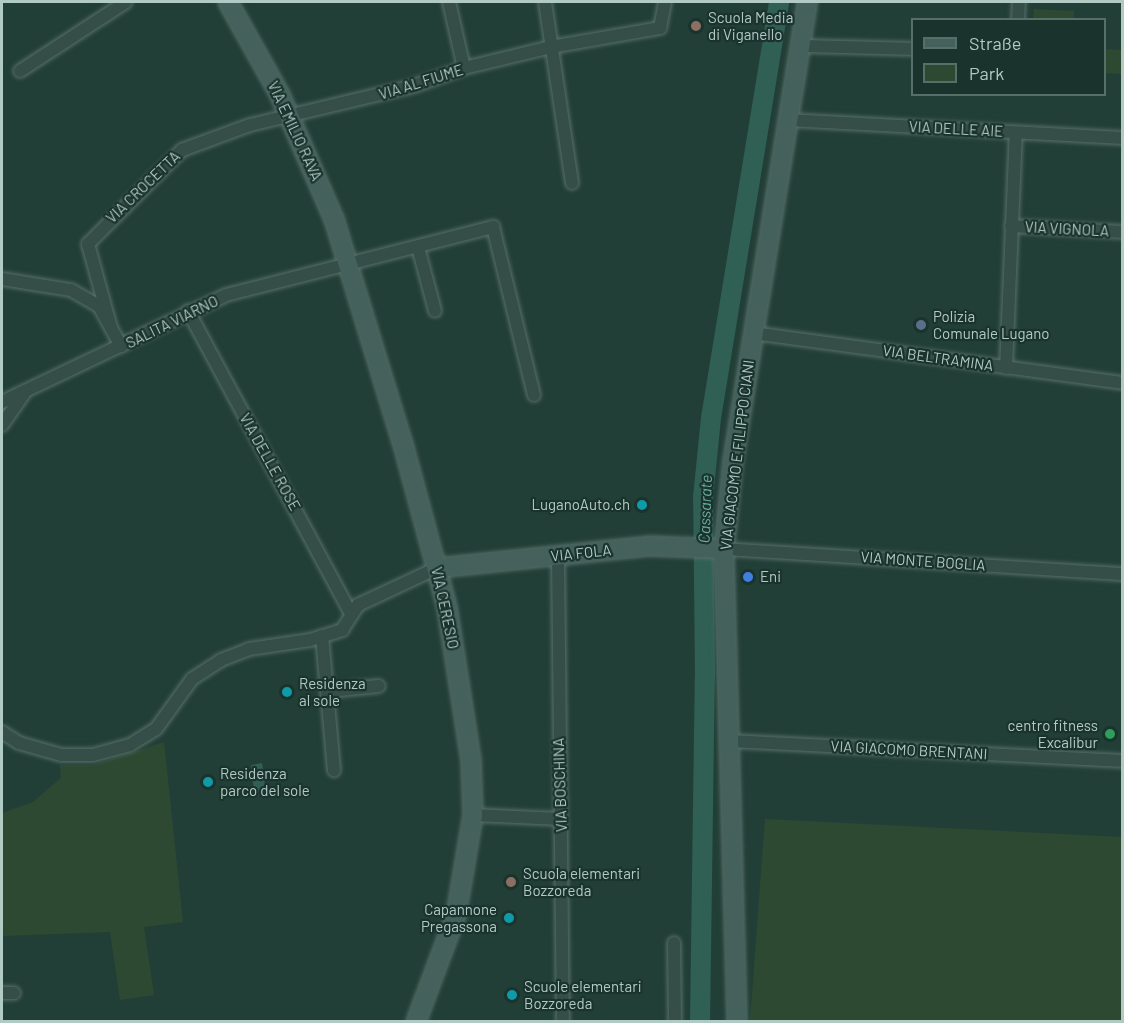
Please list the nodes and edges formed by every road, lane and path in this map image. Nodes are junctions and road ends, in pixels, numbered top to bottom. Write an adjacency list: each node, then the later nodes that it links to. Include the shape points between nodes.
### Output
1 (126, 2): 13 (street)
2 (228, 2): 14 (main road, VIA EMILIO RAVA)
3 (448, 2): 12 (street)
4 (545, 2): 10 (street)
5 (665, 2): 10 (street, VIA AL FIUME, via 660,28)
6 (807, 2): 9 (main road, VIA GIACOMO E FILIPPO CIANI)
7 (1019, 2): 8 (street)
8 (1018, 18)
9 (800, 45): 11 (street); 15 (main road, VIA GIACOMO E FILIPPO CIANI)
10 (551, 47): 12 (street, VIA AL FIUME); 18 (street)
11 (911, 49)
12 (464, 68): 14 (street, VIA AL FIUME)
13 (20, 71)
14 (290, 118): 22 (main road, VIA EMILIO RAVA); 26 (street, VIA CROCETTA, via 215,136 182,150 93,236 88,254)
15 (789, 120): 16 (street, VIA DELLE AIE); 27 (main road, VIA GIACOMO E FILIPPO CIANI)
16 (1016, 133): 17 (street, VIA DELLE AIE); 19 (street)
17 (1122, 138)
18 (572, 183)
19 (1011, 226): 20 (street, VIA VIGNOLA); 29 (street)
20 (1122, 232)
21 (418, 247): 22 (street); 25 (street); 32 (street, via 493,227)
22 (350, 266): 24 (street, SALITA VIARNO, via 245,290); 37 (main road, VIA CERESIO)
23 (2, 279): 26 (street, VIA CROCETTA, via 71,290 99,306)
24 (188, 311): 28 (street, SALITA VIARNO); 39 (street, VIA DELLE ROSE)
25 (435, 311)
26 (111, 328): 28 (street, VIA CROCETTA)
27 (753, 333): 29 (street, VIA BELTRAMINA); 35 (main road, VIA GIACOMO E FILIPPO CIANI)
28 (121, 346): 31 (street, SALITA VIARNO)
29 (1006, 368): 30 (street, VIA BELTRAMINA)
30 (1122, 383)
31 (26, 391): 33 (street, SALITA VIARNO); 34 (street)
32 (534, 395)
33 (2, 402)
34 (2, 425)
35 (720, 549): 36 (main road, VIA FOLA, via 649,546); 38 (street, VIA MONTE BOGLIA); 44 (main road, VIA GIACOMO E FILIPPO CIANI)
36 (558, 555): 37 (main road, VIA FOLA); 48 (street, VIA BOSCHINA)
37 (437, 568): 39 (street, via 368,599); 47 (main road, VIA CERESIO, via 471,760)
38 (1122, 574)
39 (350, 612): 40 (street, via 342,630)
40 (322, 636): 42 (street); 43 (street, via 249,649 220,660 192,680 156,729 111,752 62,755 19,743)
41 (379, 686): 42 (street)
42 (330, 691): 46 (street)
43 (2, 732)
44 (731, 741): 45 (street, VIA GIACOMO BRENTANI); 53 (main road, VIA GIACOMO E FILIPPO CIANI)
45 (1122, 761)
46 (334, 770)
47 (473, 815): 48 (street); 51 (main road, VIA CERESIO, via 456,915)
48 (560, 819): 50 (street, VIA BOSCHINA)
49 (674, 943): 52 (street)
50 (560, 1019)
51 (416, 1022)
52 (675, 1022)
53 (737, 1022)

